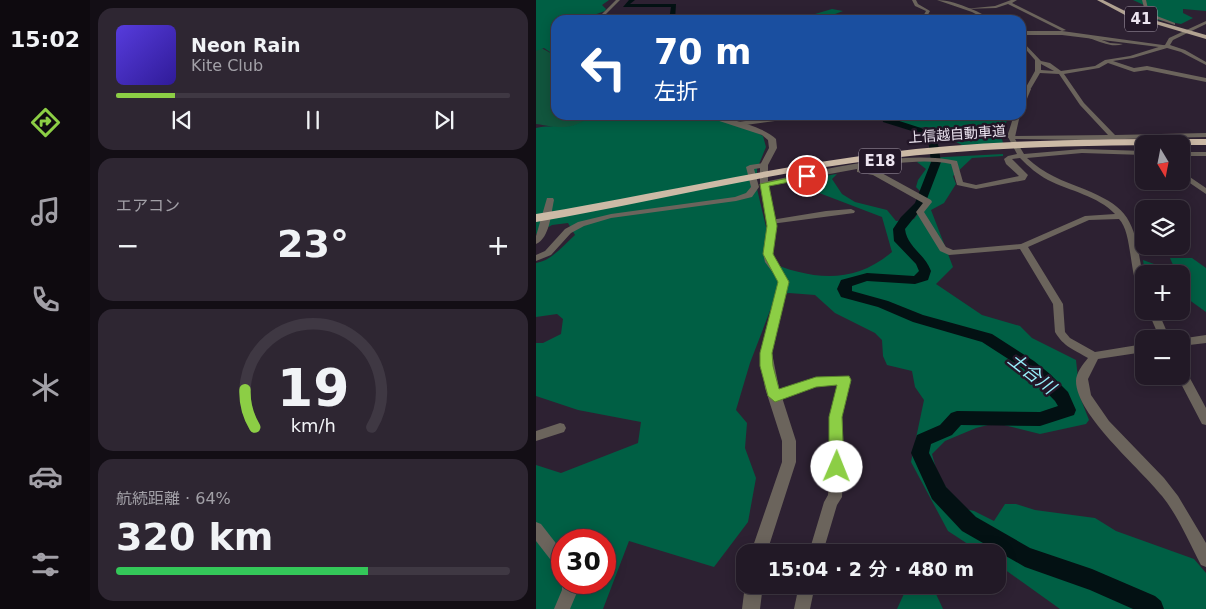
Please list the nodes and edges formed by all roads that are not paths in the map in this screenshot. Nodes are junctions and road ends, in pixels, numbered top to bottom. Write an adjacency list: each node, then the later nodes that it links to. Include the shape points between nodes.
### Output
1 (618, 0): 11 (street)
2 (914, 0): 12 (street, via 916,5 928,11)
3 (939, 0): 9 (street)
4 (957, 0): 9 (street)
5 (1015, 0): 8 (street)
6 (1099, 0): 16 (main road, 41, via 1117,11)
7 (1144, 0): 15 (street, via 1146,14)
8 (1009, 3): 10 (street); 18 (street)
9 (959, 6): 10 (street)
10 (966, 9): 13 (street)
11 (603, 15)
12 (926, 15)
13 (979, 15)
14 (1206, 22): 16 (street)
15 (1173, 24)
16 (1186, 32): 20 (main road, 41); 23 (street, via 1171,39)
17 (1026, 33): 18 (street)
18 (1069, 33): 19 (street)
19 (1091, 37): 21 (street, via 1109,44); 23 (street)
20 (1206, 37)
21 (1121, 44)
22 (1026, 45): 25 (street, via 1036,54)
23 (1167, 46): 24 (street); 26 (street)
24 (1106, 61): 28 (street, via 1097,67); 29 (street, via 1134,70 1148,68)
25 (1039, 62): 27 (street); 28 (street)
26 (1206, 64)
27 (1038, 71): 28 (street); 30 (street)
28 (1060, 73): 37 (street, via 1083,106)
29 (1206, 80)
30 (1028, 89): 31 (street)
31 (1026, 94)
32 (723, 120): 35 (street)
33 (767, 120): 35 (street)
34 (1017, 120): 42 (street)
35 (738, 124): 47 (street, via 765,133 772,139 773,148)
36 (1206, 135): 38 (street)
37 (1112, 136): 38 (street); 42 (street)
38 (1134, 136)
39 (1206, 142): 42 (highway, 上信越自動車道 / E18)
40 (1190, 146): 41 (highway)
41 (1206, 146)
42 (1018, 147): 43 (highway, 上信越自動車道 / E18); 44 (street); 48 (street, via 1008,159 1024,176 1020,180 976,187 960,183 956,166 946,160); 50 (highway, 上信越自動車道 / E18, via 885,160); 55 (street, via 1038,172 1111,206)
43 (1135, 147)
44 (1135, 153)
45 (1190, 154): 46 (street)
46 (1206, 154)
47 (764, 165): 51 (street); 61 (street, via 750,167 755,187 743,197 611,216 581,224 568,231 548,253)
48 (851, 169): 51 (street); 60 (street, via 875,173 928,202 920,212 946,252 970,253)
49 (1190, 180): 52 (street)
50 (739, 182): 56 (highway, 上信越自動車道 / E18); 58 (highway, 上信越自動車道 / E18)
51 (764, 184): 57 (street)
52 (1206, 192)
53 (550, 200): 58 (street)
54 (850, 211): 57 (street)
55 (1122, 216): 60 (street, via 1088,218); 62 (street, via 1132,233)
56 (536, 218)
57 (771, 222): 68 (street, via 768,254 784,282 766,353 766,366)
58 (539, 227): 59 (street, via 541,236)
59 (536, 241)
60 (1024, 246): 66 (street, via 1058,304 1060,332 1066,341)
61 (536, 258)
62 (1136, 265)
63 (1206, 339): 64 (street)
64 (1190, 341)
65 (1135, 349): 66 (street)
66 (1094, 356): 76 (street, via 1083,374 1082,384 1089,400 1101,420 1167,492)
67 (1188, 385): 69 (street)
68 (775, 396): 73 (street, via 789,441 789,462); 74 (street, via 816,382 845,380 836,417 835,497 830,502)
69 (1206, 420)
70 (560, 428): 71 (street)
71 (536, 436)
72 (536, 529): 75 (street)
73 (762, 544)
74 (818, 544)
75 (551, 549)
76 (1206, 560)
77 (568, 594): 80 (street)
78 (753, 594): 81 (street)
79 (805, 594): 82 (street)
80 (562, 609)
81 (751, 609)
82 (802, 609)

